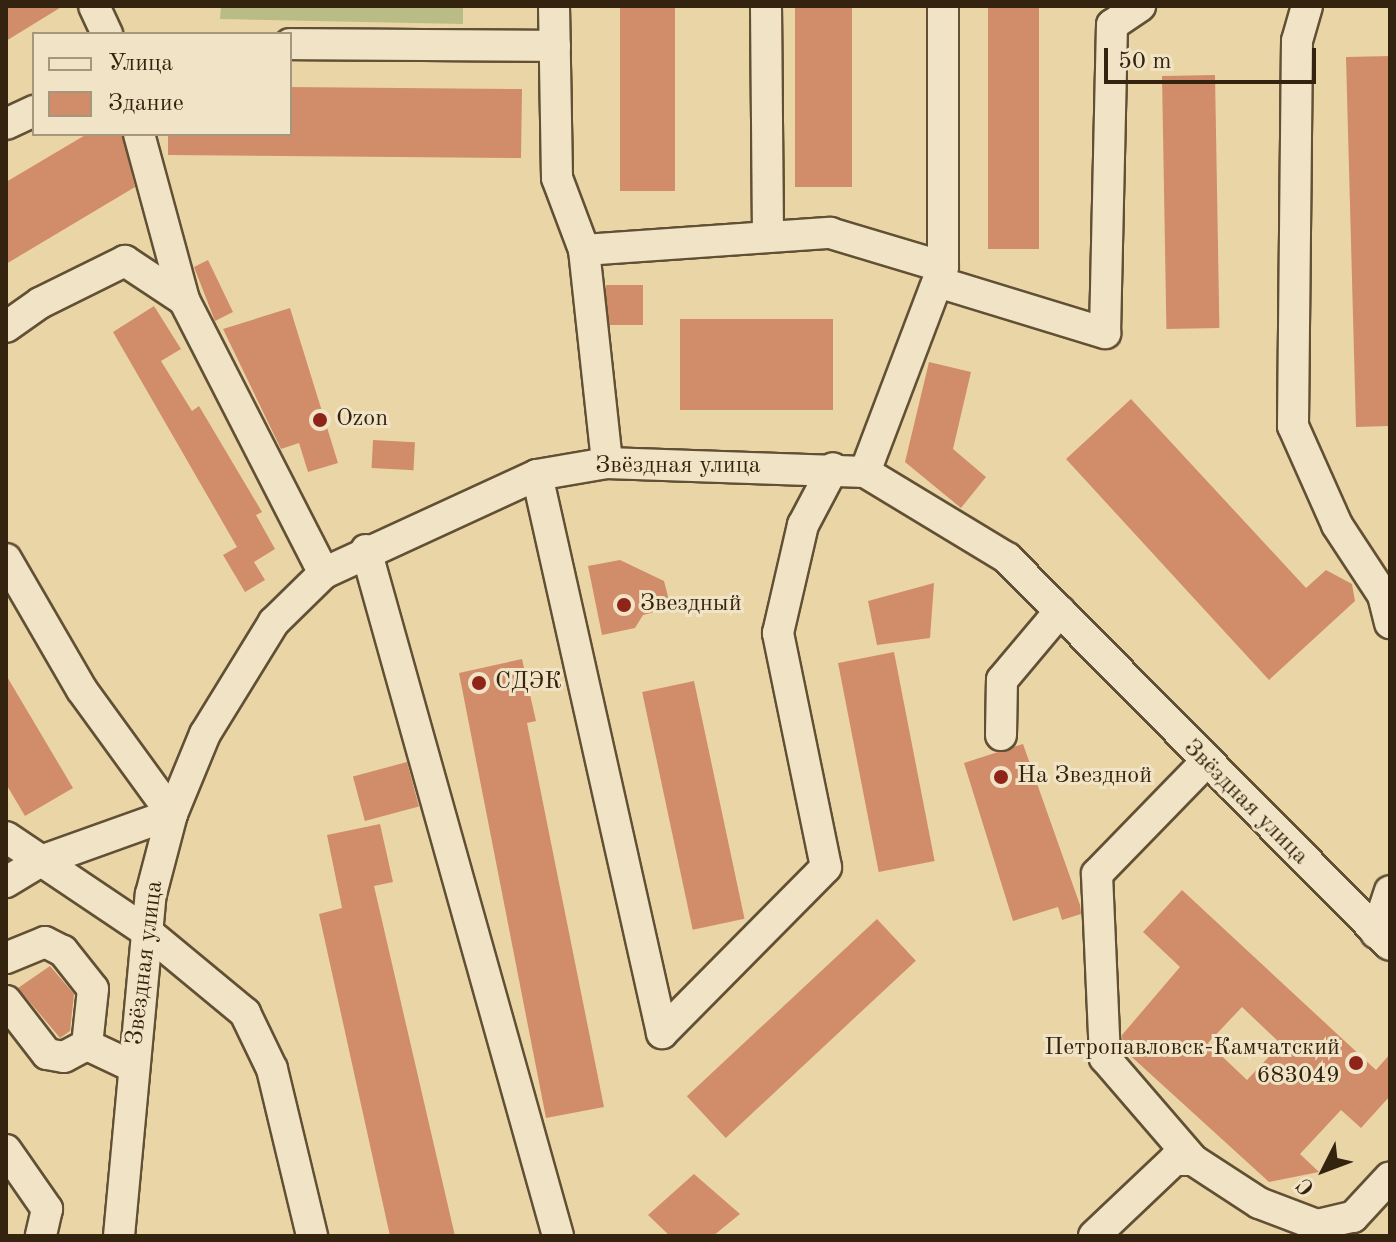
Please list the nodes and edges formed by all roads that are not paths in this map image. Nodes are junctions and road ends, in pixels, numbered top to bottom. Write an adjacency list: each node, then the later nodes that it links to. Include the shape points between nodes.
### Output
1 (94, 6): 7 (street)
2 (554, 6): 9 (street)
3 (766, 6): 13 (street)
4 (943, 6): 15 (street)
5 (1140, 6): 15 (street, via 1112,25 1105,333)
6 (1307, 6): 25 (street, via 1297,41 1293,426 1337,525)
7 (106, 32)
8 (292, 44): 9 (street)
9 (555, 46): 14 (street, via 557,178)
10 (32, 112): 11 (street)
11 (6, 124)
12 (140, 136): 16 (street)
13 (768, 237): 14 (street); 15 (street, via 830,233)
14 (584, 250): 18 (street)
15 (940, 275): 20 (street)
16 (184, 300): 17 (street, via 125,261 40,303); 24 (street)
17 (6, 327)
18 (607, 463): 19 (street, Звёздная улица); 21 (street, Звёздная улица)
19 (833, 468): 20 (street, Звёздная улица); 21 (street, via 803,525 778,633 826,867 662,1033)
20 (865, 472): 26 (street, Звёздная улица, via 1007,558)
21 (537, 475): 22 (street, Звёздная улица)
22 (366, 550): 24 (street, Звёздная улица); 46 (street)
23 (6, 559): 29 (street, via 82,690)
24 (324, 573): 29 (street, Звёздная улица, via 266,634 205,734)
25 (1388, 604)
26 (1060, 611): 27 (street, via 1002,680); 28 (street, Звёздная улица)
27 (1001, 735)
28 (1204, 764): 35 (street, Звёздная улица); 41 (street, via 1097,874 1105,1058)
29 (172, 814): 31 (street); 34 (street, Звёздная улица)
30 (6, 837): 31 (street)
31 (41, 861): 32 (street); 34 (street)
32 (6, 882)
33 (1390, 891): 35 (street)
34 (146, 931): 39 (street, Звёздная улица); 45 (street, via 245,1013 272,1069)
35 (1383, 939)
36 (6, 958): 38 (street, via 45,942 82,970 93,989)
37 (6, 1001): 38 (street, via 47,1054 64,1057)
38 (87, 1045): 39 (street)
39 (134, 1067): 44 (street, Звёздная улица)
40 (6, 1150): 43 (street, via 47,1209)
41 (1193, 1160): 42 (street, via 1259,1203 1317,1225 1353,1217); 47 (street, via 1174,1160)
42 (1390, 1177)
43 (41, 1236)
44 (119, 1236)
45 (312, 1236)
46 (558, 1236)
47 (1094, 1236)

